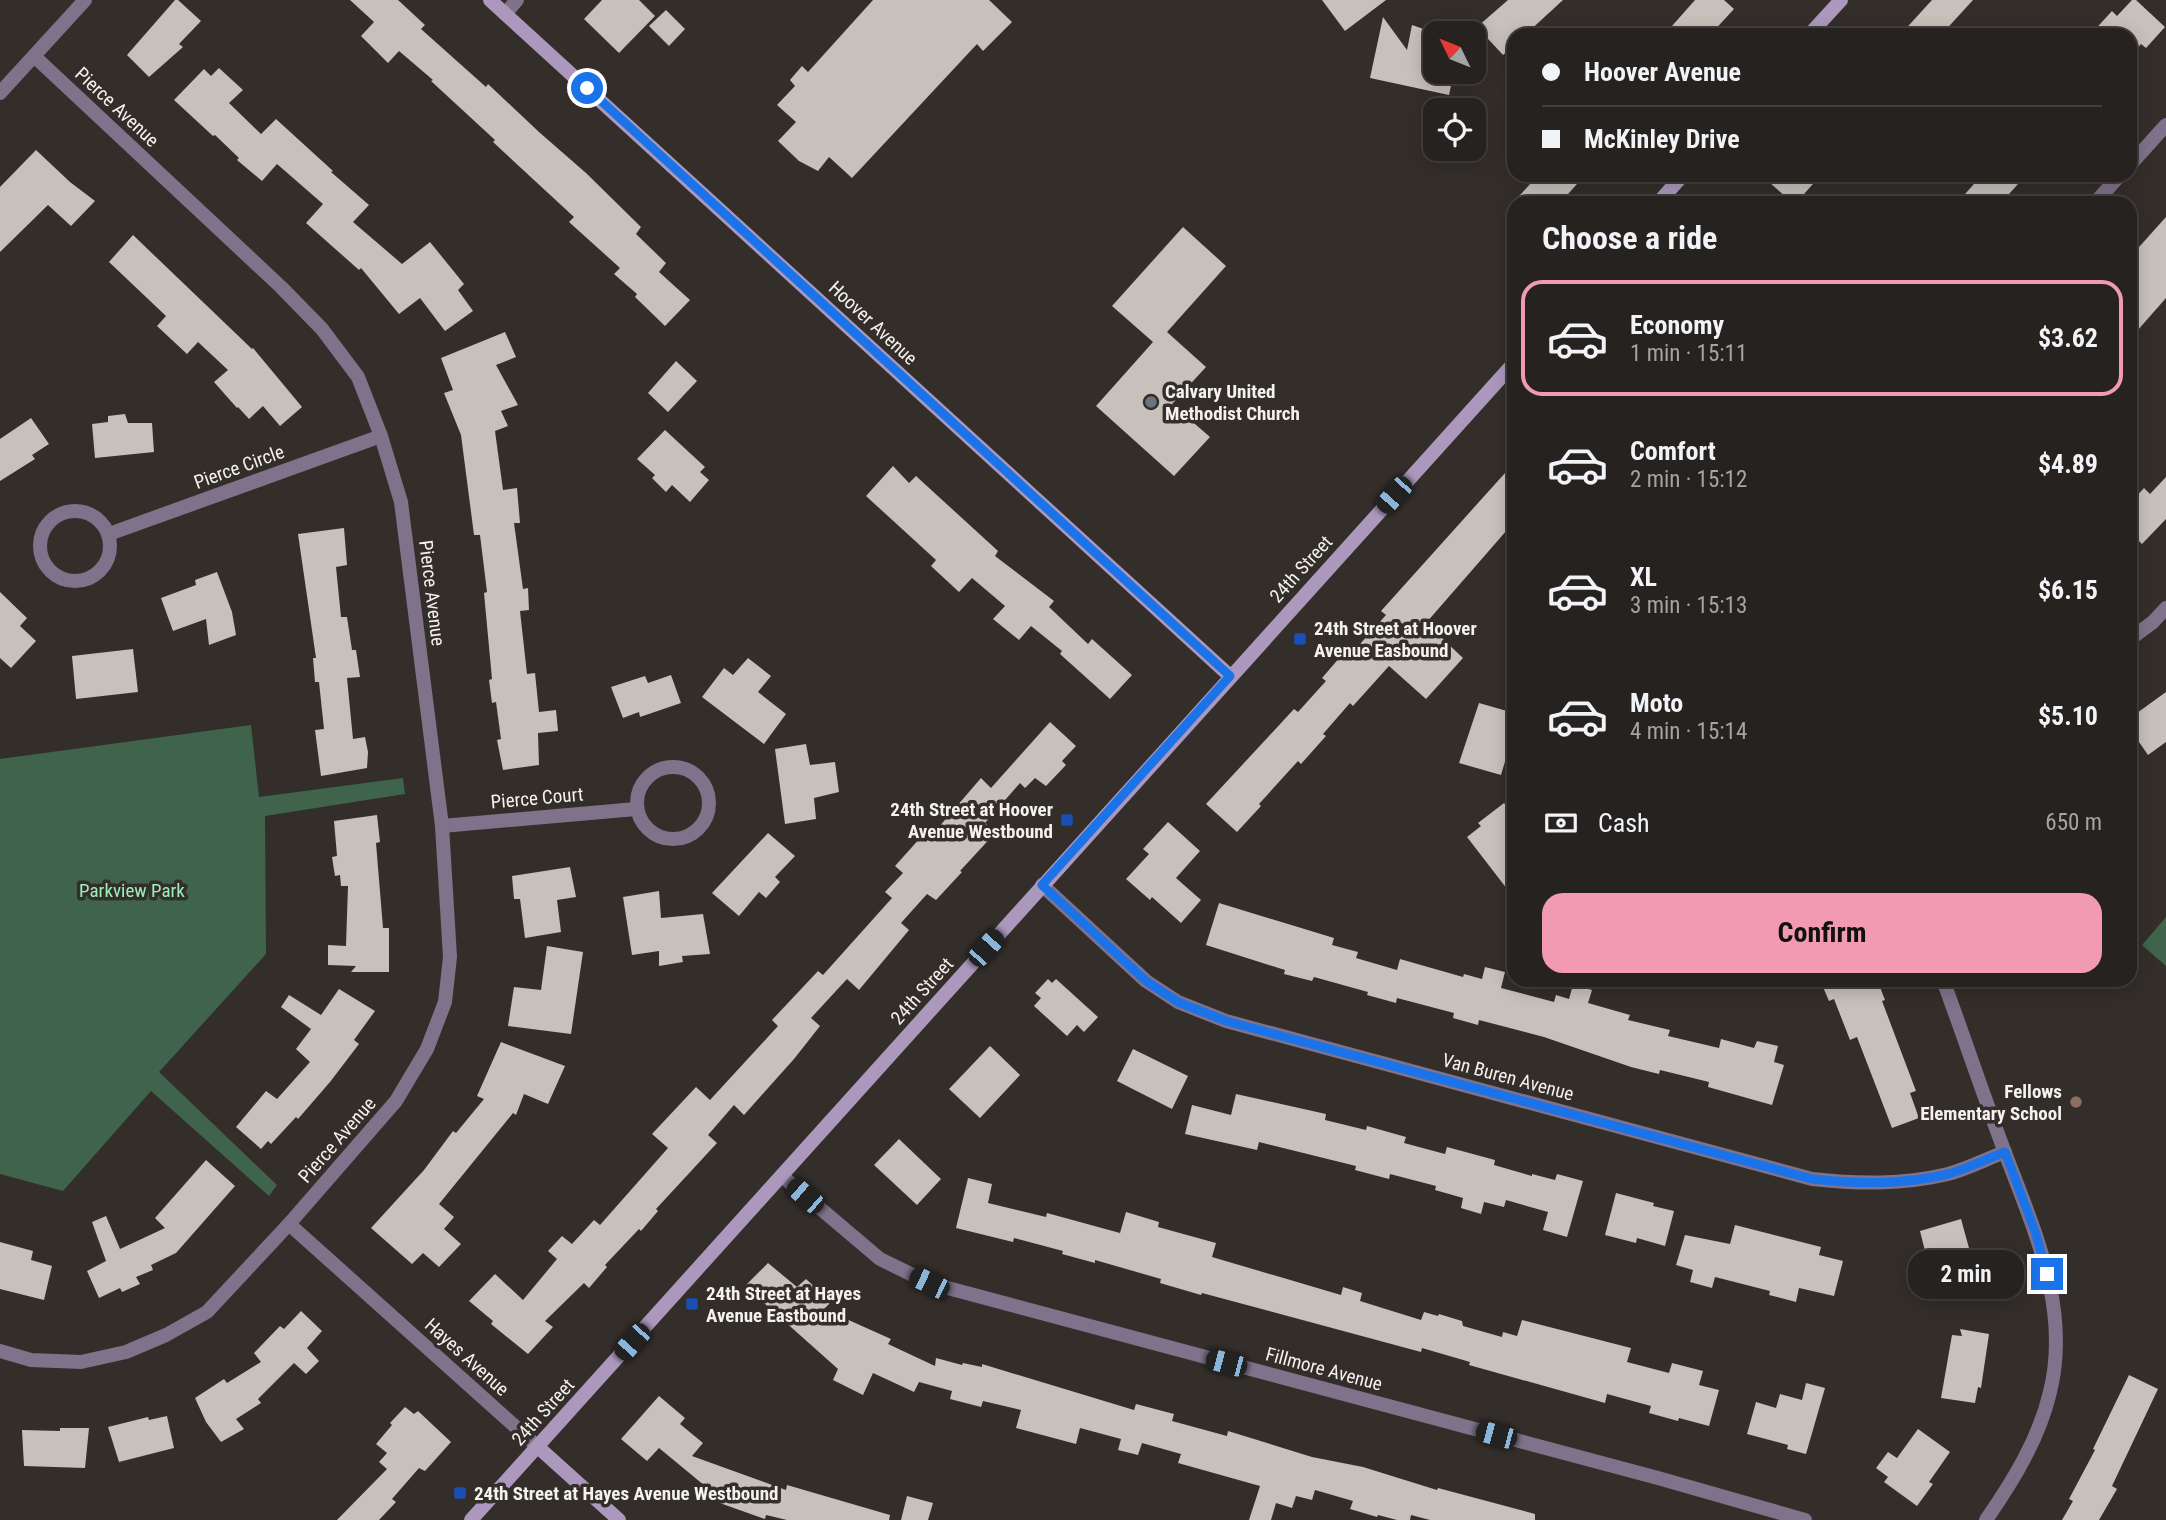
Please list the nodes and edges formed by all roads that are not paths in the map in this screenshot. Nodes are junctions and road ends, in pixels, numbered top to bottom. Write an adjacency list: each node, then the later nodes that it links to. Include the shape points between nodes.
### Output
1 (85, 0): 7 (street)
2 (490, 0): 5 (main road, Hoover Avenue)
3 (517, 0): 5 (street)
4 (1840, 0): 6 (main road)
5 (505, 13): 20 (main road, Hoover Avenue)
6 (1815, 28)
7 (34, 56): 8 (street); 16 (street, Pierce Avenue, via 322,329 358,377)
8 (0, 93)
9 (2166, 125): 10 (street)
10 (2137, 157)
11 (1677, 182): 13 (main road)
12 (2114, 182): 14 (street)
13 (1664, 196)
14 (2101, 196)
15 (1507, 371): 20 (main road, 24th Street)
16 (381, 436): 17 (street, Pierce Circle); 22 (street, Pierce Avenue, via 401,502)
17 (109, 534): 17 (street, via 97,517 79,510 58,513 44,527 38,547 45,566 61,579 81,581 105,564 110,555)
18 (2166, 608): 19 (street)
19 (2137, 634)
20 (1230, 676): 23 (main road, 24th Street)
21 (636, 809): 21 (street, via 643,826 659,837 678,840 696,832 707,817 709,798 702,780 687,769 667,766 650,774 638,789); 22 (street, Pierce Court)
22 (442, 826): 27 (street, Pierce Avenue, via 450,957 444,1002 427,1049 396,1101)
23 (1042, 885): 25 (street, Van Buren Avenue, via 1146,981 1178,1002 1226,1021 1812,1179 1901,1183 1950,1173); 26 (main road, 24th Street)
24 (1946, 987): 25 (street)
25 (2005, 1152): 33 (street, via 2047,1274 2055,1349 2050,1392 2034,1437 2014,1479)
26 (782, 1176): 29 (main road, 24th Street); 32 (street, Fillmore Avenue, via 880,1259 929,1283)
27 (289, 1224): 28 (street, Pierce Avenue, via 207,1312 166,1335 126,1352 81,1362 30,1360); 29 (street, Hayes Avenue)
28 (0, 1351)
29 (538, 1447): 30 (main road, 24th Street); 31 (main road, Hayes Avenue)
30 (471, 1520)
31 (619, 1520)
32 (1805, 1520)
33 (1986, 1520)

